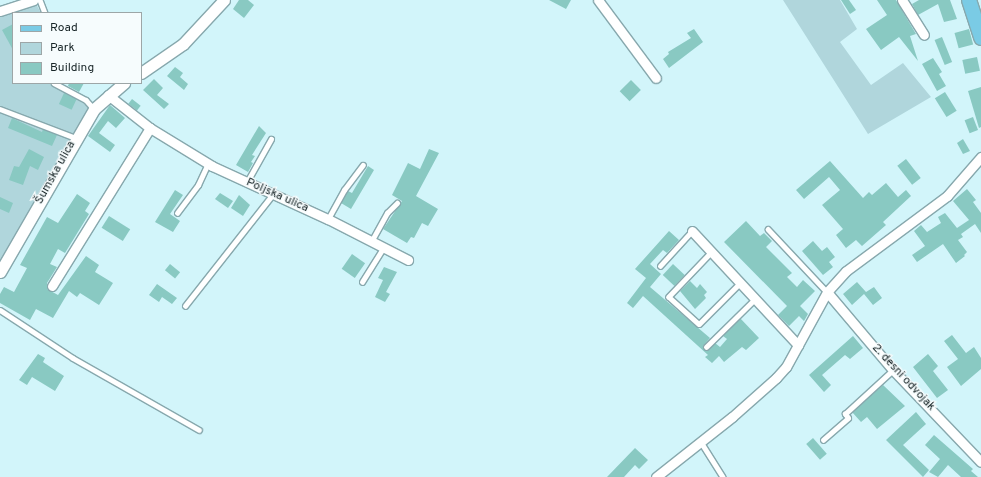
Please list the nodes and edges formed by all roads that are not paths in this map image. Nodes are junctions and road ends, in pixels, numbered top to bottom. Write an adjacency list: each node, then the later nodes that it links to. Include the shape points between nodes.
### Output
1 (33, 0): 7 (street)
2 (40, 0): 8 (lane)
3 (224, 0): 11 (street, via 184,44)
4 (598, 0): 12 (street)
5 (902, 0): 9 (street)
6 (969, 0): 10 (main road)
7 (0, 11)
8 (45, 12)
9 (924, 35)
10 (981, 38)
11 (142, 72)
12 (656, 78)
13 (56, 84): 17 (lane, via 86,100)
14 (123, 84): 15 (street, Šumska ulica)
15 (108, 95): 17 (street, Šumska ulica); 18 (street, Poljska ulica)
16 (0, 109): 19 (lane)
17 (94, 109): 19 (street, Šumska ulica)
18 (150, 128): 22 (street, Poljska ulica); 39 (street)
19 (76, 138): 36 (street, Šumska ulica)
20 (272, 139): 24 (lane)
21 (981, 157): 40 (street, via 947,196 862,257)
22 (208, 164): 24 (street, Poljska ulica); 27 (lane, via 198,185)
23 (363, 165): 28 (lane, via 344,190)
24 (247, 182): 25 (street, Poljska ulica)
25 (273, 194): 28 (street, Poljska ulica); 42 (lane)
26 (397, 203): 31 (lane, via 387,213)
27 (177, 213)
28 (328, 219): 31 (street, Poljska ulica)
29 (768, 229): 40 (lane)
30 (692, 232): 33 (street); 35 (lane)
31 (372, 242): 32 (street, Poljska ulica)
32 (383, 248): 34 (street, Poljska ulica); 37 (lane)
33 (711, 252): 38 (street); 38 (lane, via 669,297 699,324)
34 (408, 260)
35 (660, 266)
36 (0, 272)
37 (362, 282)
38 (740, 283): 41 (street)
39 (52, 286)
40 (827, 292): 44 (street); 46 (street, 2. desni odvojak)
41 (755, 299): 44 (street); 45 (lane)
42 (185, 306)
43 (0, 310): 47 (lane, via 73,358)
44 (798, 344): 49 (street, via 776,378)
45 (706, 347)
46 (893, 370): 48 (lane, via 845,414 848,418); 50 (street, 2. desni odvojak)
47 (199, 430)
48 (823, 440)
49 (701, 442): 51 (street); 52 (lane)
50 (981, 462)
51 (656, 477)
52 (723, 477)

